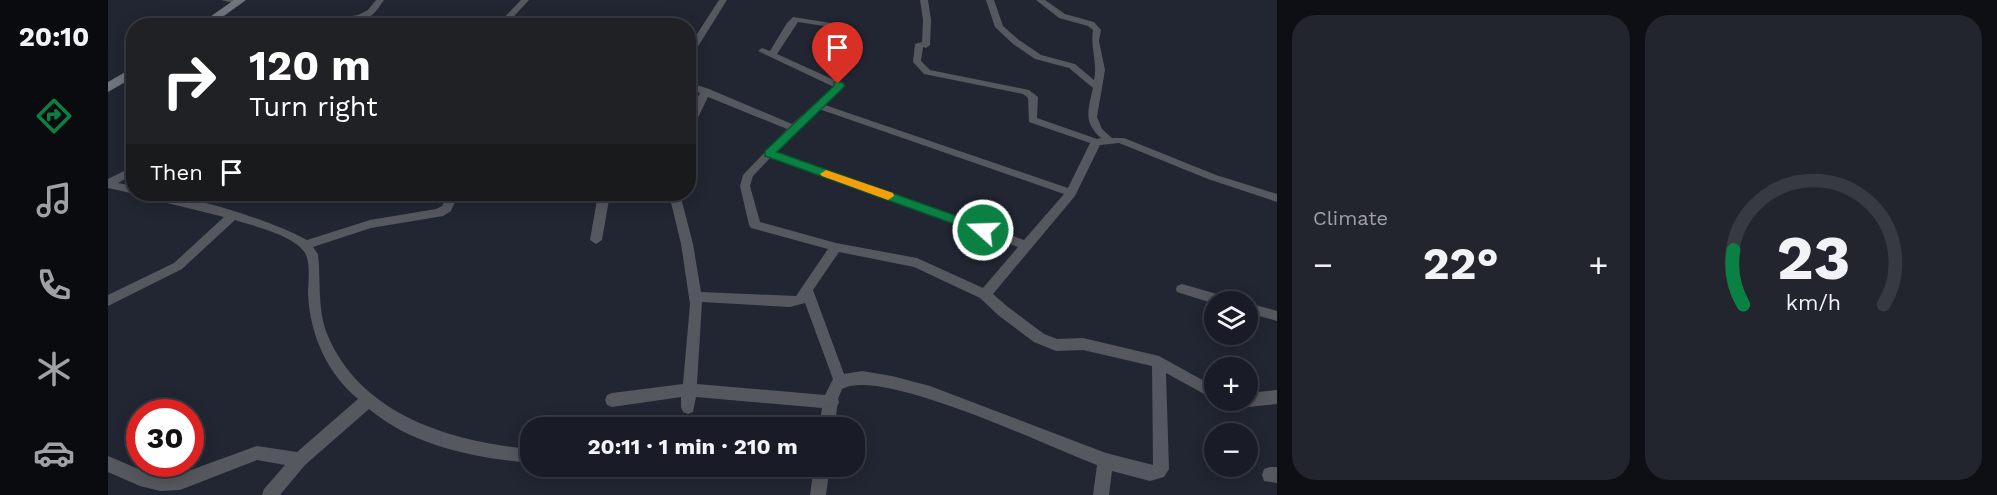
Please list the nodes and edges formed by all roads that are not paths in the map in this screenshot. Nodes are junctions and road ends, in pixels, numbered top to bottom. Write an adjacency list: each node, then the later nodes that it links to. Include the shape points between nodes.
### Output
1 (225, 0): 8 (street)
2 (380, 0): 10 (street, via 370,12)
3 (525, 0): 11 (street)
4 (723, 0): 13 (street)
5 (924, 0): 22 (street, via 927,20 917,62 927,72 1026,92 1033,97 1032,120)
6 (990, 0): 17 (street, via 999,27 1016,42 1038,57 1072,66)
7 (1040, 0): 17 (street, via 1062,16 1091,24 1096,30 1101,70)
8 (240, 1): 9 (street)
9 (214, 18)
10 (352, 18)
11 (508, 18)
12 (850, 28): 19 (street, via 796,19 767,53 839,85)
13 (696, 43)
14 (126, 76): 15 (street)
15 (108, 88)
16 (696, 88): 18 (street)
17 (1098, 88): 22 (street, via 1092,117)
18 (706, 91): 20 (street); 21 (street)
19 (819, 106): 21 (street); 27 (street)
20 (696, 112)
21 (793, 128): 23 (street)
22 (1108, 141): 27 (street); 28 (street, via 1139,148)
23 (769, 153): 36 (street); 37 (street, via 748,176 745,186 755,225)
24 (126, 174): 25 (street)
25 (108, 184): 26 (street)
26 (126, 188)
27 (1071, 192): 36 (street)
28 (1277, 198)
29 (174, 201): 33 (street)
30 (450, 201): 35 (street, via 439,213 370,224)
31 (603, 201): 34 (street)
32 (676, 201): 41 (street)
33 (233, 216): 35 (street, via 288,234); 43 (street, via 178,266)
34 (596, 240)
35 (307, 245): 52 (street, via 312,254 321,336 339,366)
36 (1026, 245): 42 (street)
37 (836, 248): 39 (street); 42 (street, via 917,263)
38 (1182, 289): 40 (street)
39 (807, 292): 41 (street, via 800,300 790,302); 47 (street)
40 (1204, 296)
41 (696, 297): 49 (street)
42 (987, 297): 46 (street, via 1039,338 1056,345 1083,344)
43 (108, 302)
44 (1258, 311): 45 (street)
45 (1277, 316)
46 (1159, 362): 48 (street); 59 (street, via 1161,469 1150,473)
47 (837, 374)
48 (1204, 388)
49 (688, 390): 53 (street); 54 (street); 55 (street)
50 (1277, 397): 51 (street)
51 (1258, 399)
52 (368, 400): 57 (street, via 426,435 495,455); 58 (street)
53 (612, 400)
54 (832, 402): 56 (street); 59 (street, via 834,387 841,381 871,379 963,403)
55 (688, 407)
56 (829, 417)
57 (520, 456)
58 (299, 460): 60 (street, via 257,453 180,482 160,483); 62 (street)
59 (1105, 461): 64 (street)
60 (108, 464)
61 (820, 477): 63 (street)
62 (270, 495)
63 (818, 495)
64 (1101, 495)

